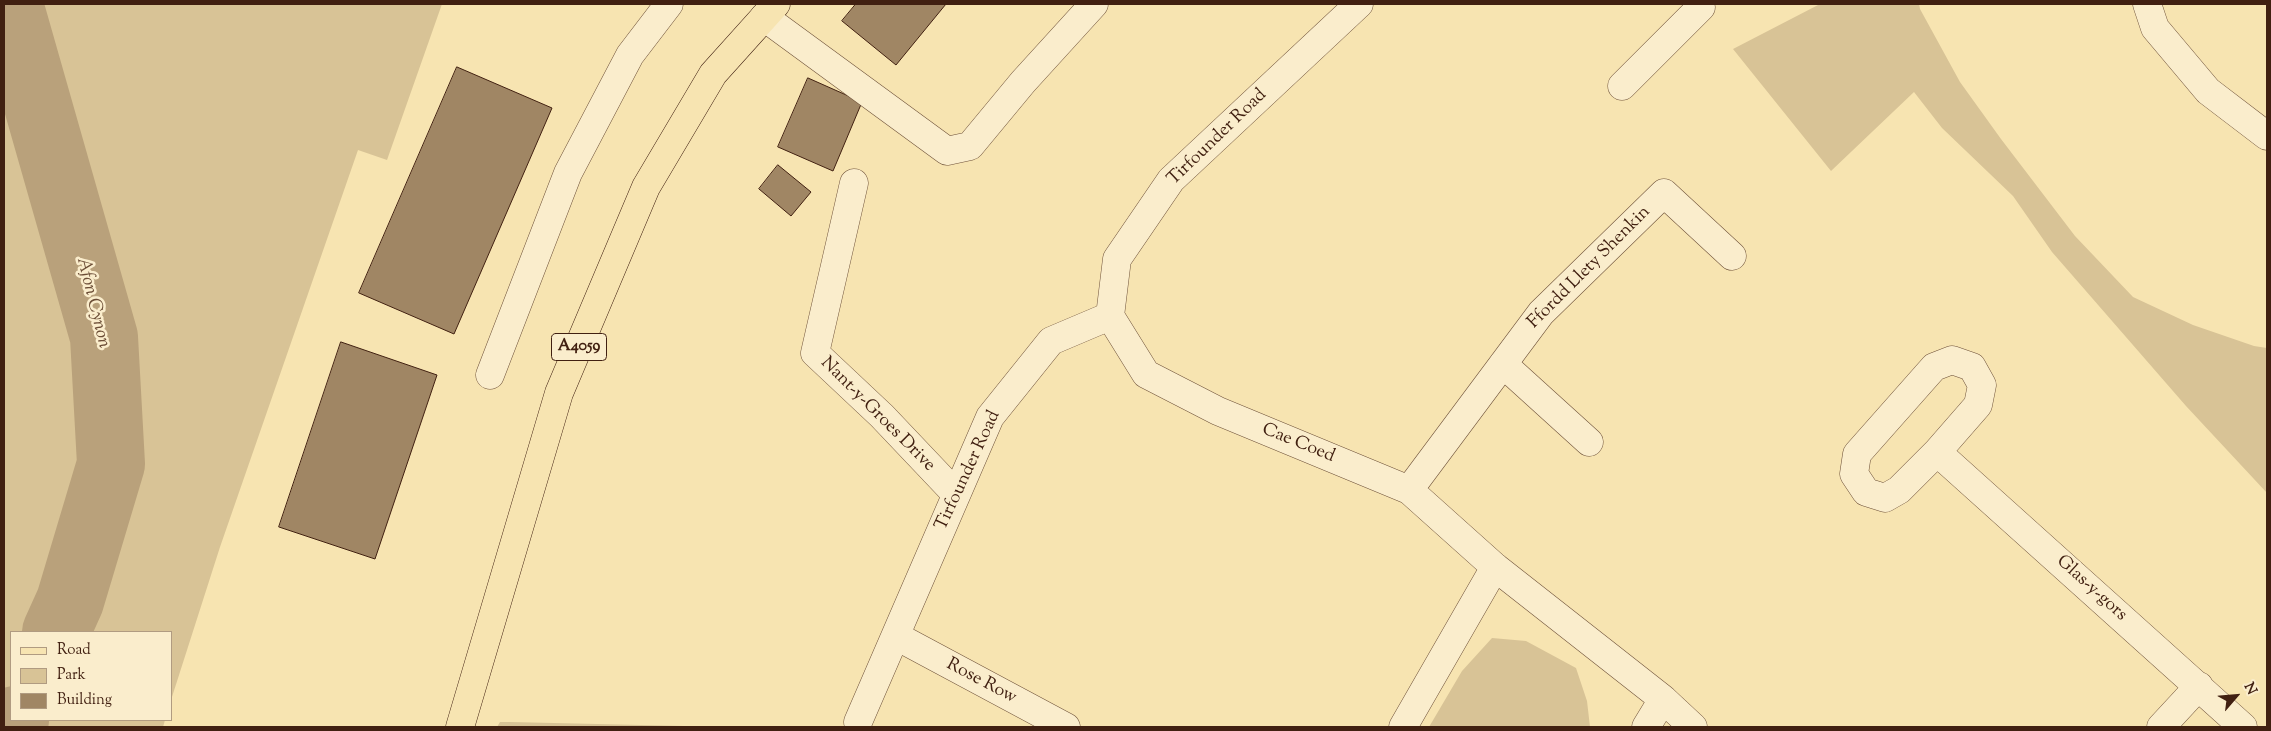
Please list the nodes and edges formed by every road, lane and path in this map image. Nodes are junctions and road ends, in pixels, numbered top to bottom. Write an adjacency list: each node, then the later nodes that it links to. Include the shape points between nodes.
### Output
1 (669, 4): 13 (street, via 630,55 568,173)
2 (1094, 4): 6 (street, via 970,146 947,151)
3 (1359, 4): 11 (street, Tirfounder Road, via 1171,180 1116,259)
4 (1698, 4): 7 (street, via 1701,7)
5 (2147, 4): 8 (street, via 2154,28 2208,91)
6 (770, 10): 23 (main road, A4059, via 713,74 646,187 559,393)
7 (1622, 86)
8 (2267, 136)
9 (854, 183): 17 (street, Nant-y-Groes Drive, via 815,353 882,416)
10 (1732, 256): 12 (street, Ffordd Llety Shenkin, via 1664,193 1541,313)
11 (1110, 316): 16 (street, Cae Coed, via 1146,374 1218,411); 17 (street, Tirfounder Road, via 1051,341 990,417)
12 (1503, 364): 14 (street); 16 (street, Ffordd Llety Shenkin)
13 (490, 375)
14 (1589, 442)
15 (1937, 452): 15 (street, via 1899,490 1885,498 1866,492 1854,474 1856,454 1934,367 1952,360 1972,367 1982,385 1978,405); 20 (street, Glas-y-gors)
16 (1409, 490): 18 (street, Cae Coed)
17 (956, 494): 19 (street, Tirfounder Road)
18 (1495, 567): 21 (street, Cae Coed); 25 (street)
19 (896, 636): 22 (street, Tirfounder Road); 24 (street, Rose Row)
20 (2199, 686): 28 (street); 29 (street, Glas-y-gors)
21 (1663, 699): 26 (street); 27 (street, Cae Coed)
22 (858, 722)
23 (460, 727)
24 (1066, 727)
25 (1403, 727)
26 (1646, 727)
27 (1694, 727)
28 (2161, 727)
29 (2244, 727)

